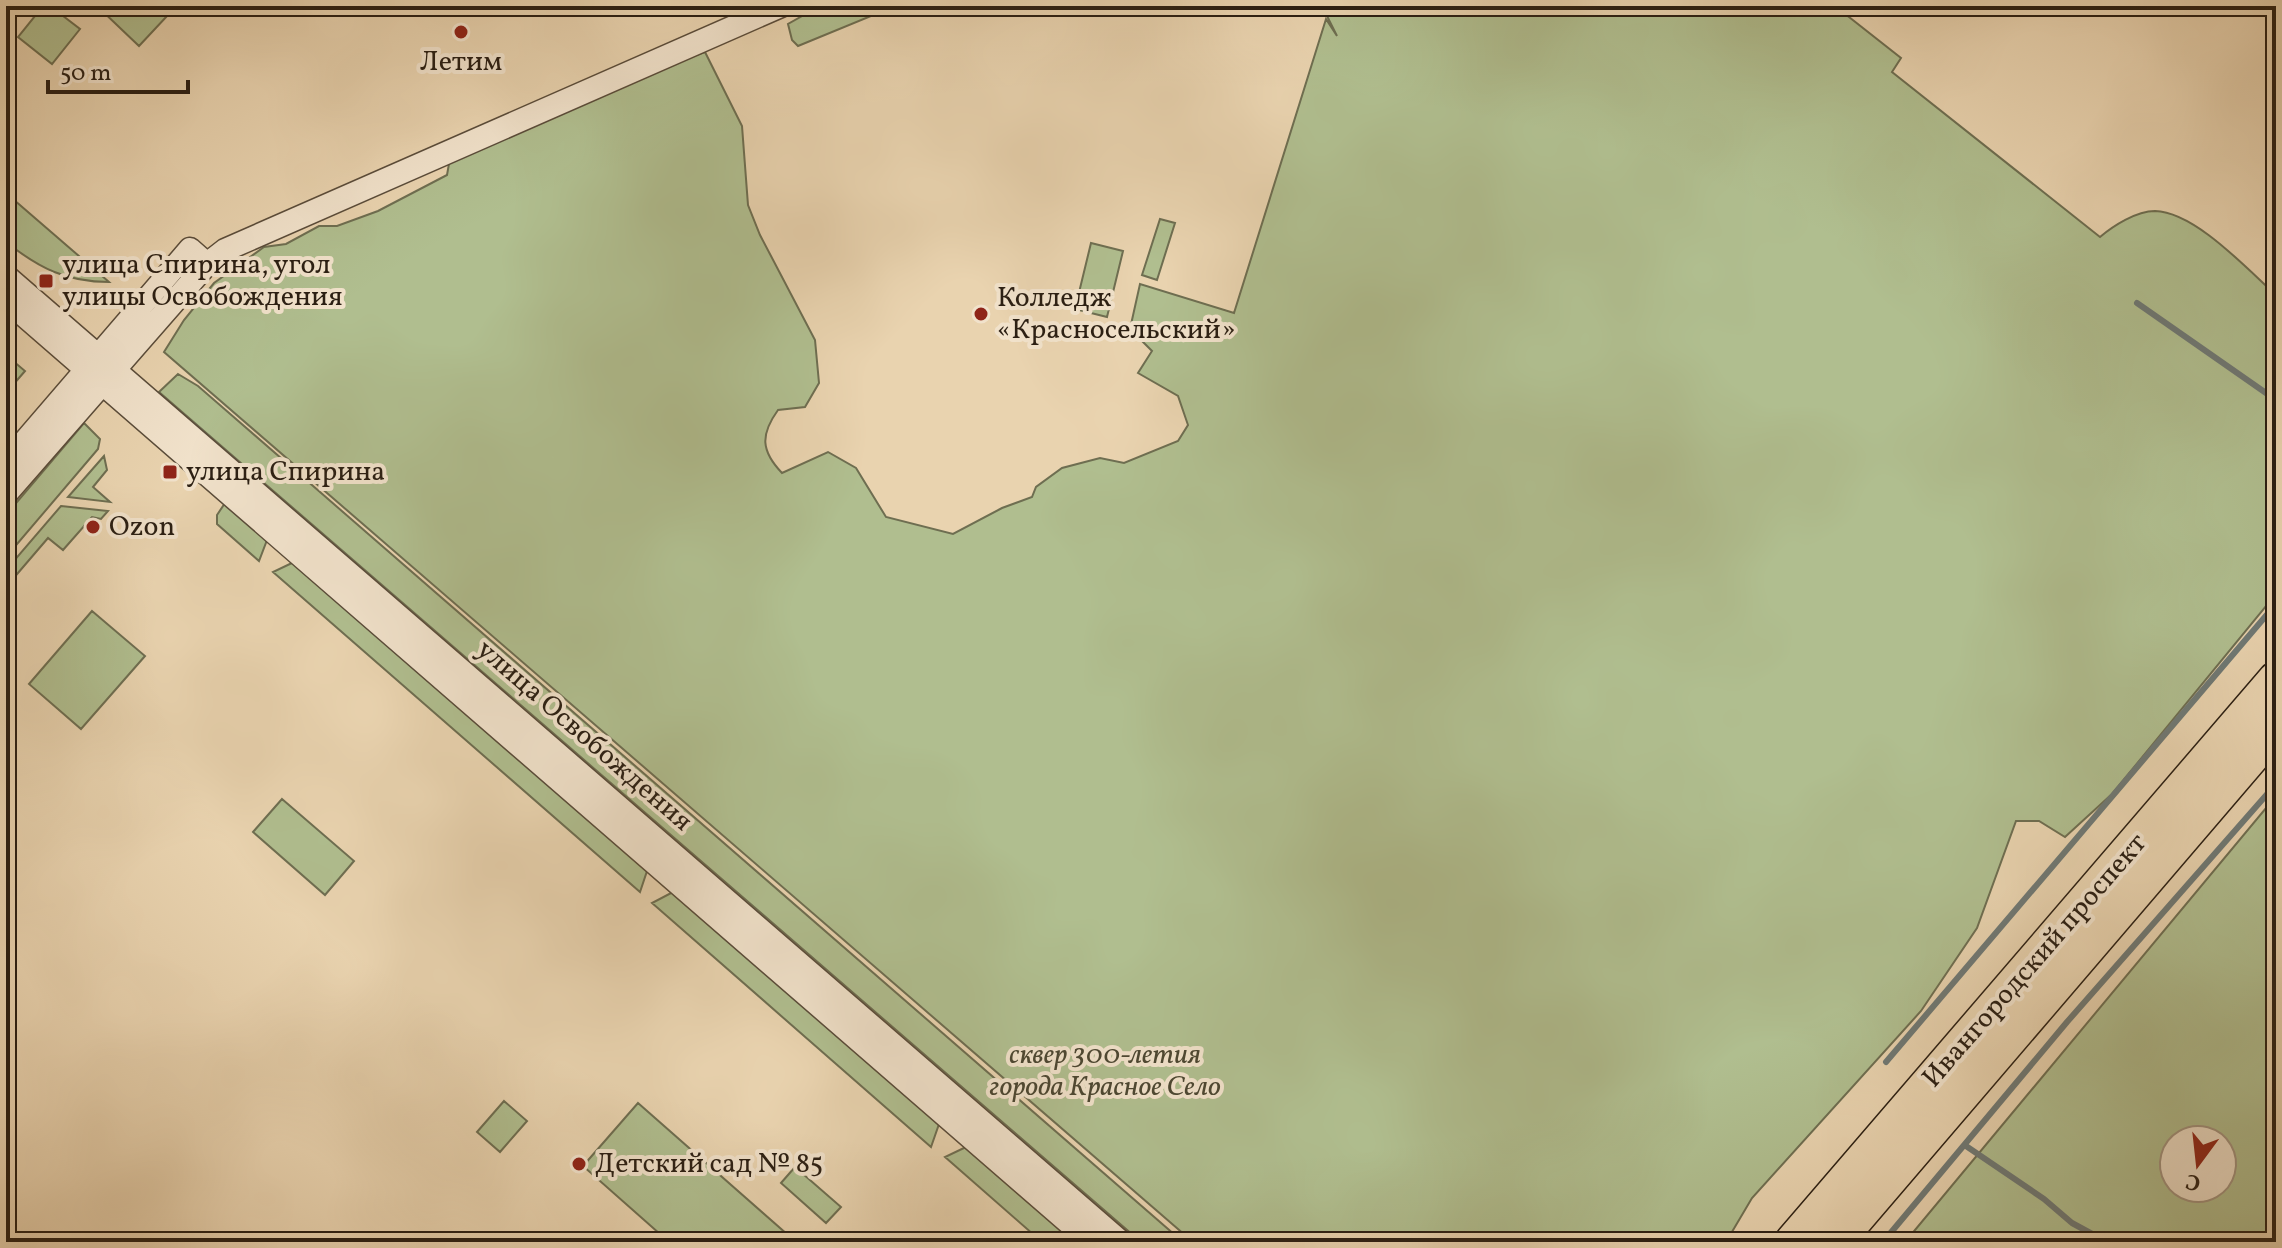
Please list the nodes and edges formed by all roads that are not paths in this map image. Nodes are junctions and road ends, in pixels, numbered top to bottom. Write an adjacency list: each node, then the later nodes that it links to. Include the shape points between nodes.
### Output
1 (781, 6): 2 (street, via 271,228)
2 (207, 264): 5 (street); 5 (street, via 190,249)
3 (6, 276): 5 (street, улица Освобождения)
4 (6, 300): 5 (street, улица Освобождения)
5 (100, 370): 6 (street); 7 (street); 10 (street, улица Освобождения); 11 (street, улица Освобождения)
6 (6, 463)
7 (6, 494)
8 (2276, 680): 12 (highway, Ивангородский проспект)
9 (2276, 727): 13 (highway, Ивангородский проспект)
10 (1091, 1242)
11 (1121, 1242)
12 (1793, 1242)
13 (1835, 1242)

